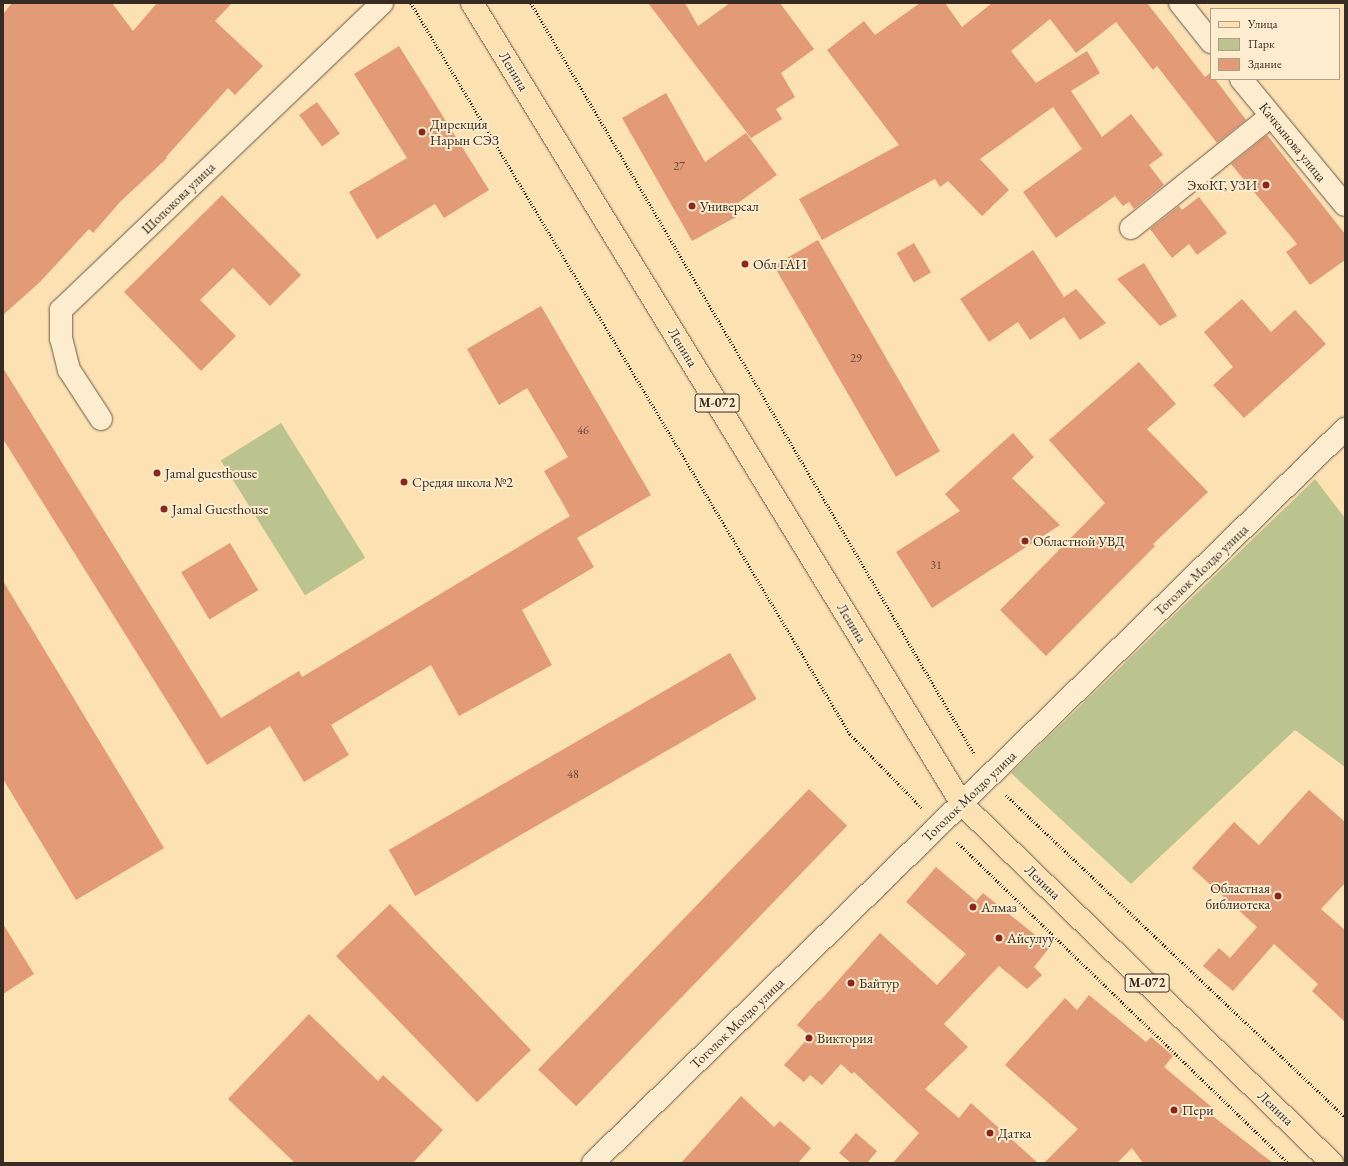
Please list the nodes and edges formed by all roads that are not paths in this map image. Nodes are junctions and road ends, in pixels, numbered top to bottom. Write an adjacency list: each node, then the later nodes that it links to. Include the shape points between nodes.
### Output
1 (382, 3): 9 (street, Шопокова улица, via 61,310 61,339 69,370)
2 (472, 3): 11 (main road, Ленина / М-072)
3 (1180, 3): 4 (street)
4 (1210, 41)
5 (1242, 80): 6 (street, Качкынова улица)
6 (1271, 116): 7 (street, Качкынова улица); 8 (street)
7 (1345, 205)
8 (1131, 228)
9 (101, 419)
10 (1345, 429): 11 (street, Тоголок Молдо улица)
11 (962, 804): 12 (street, Тоголок Молдо улица); 13 (main road, Ленина / М-072)
12 (593, 1163)
13 (1332, 1163)

